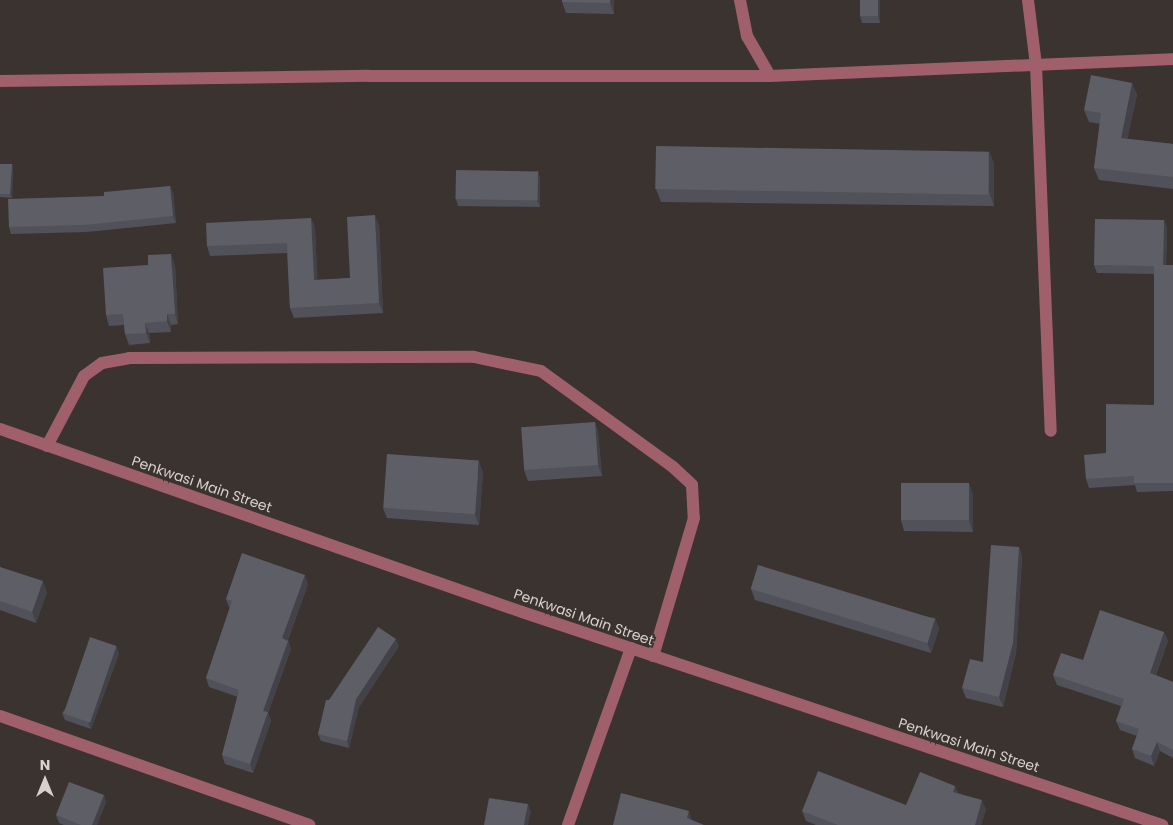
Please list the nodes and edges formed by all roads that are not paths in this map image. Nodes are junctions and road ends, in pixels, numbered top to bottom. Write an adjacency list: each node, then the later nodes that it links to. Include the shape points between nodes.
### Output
1 (740, 0): 5 (street, via 747,36)
2 (1028, 0): 4 (street)
3 (1173, 59): 4 (street)
4 (1036, 65): 5 (street); 8 (street)
5 (770, 76): 6 (street, via 369,76)
6 (0, 81)
7 (0, 429): 9 (street, Penkwasi Main Street)
8 (1051, 431)
9 (47, 446): 10 (street, Penkwasi Main Street); 11 (street, via 84,376 102,363 129,358 474,357 542,371 673,467 692,485 694,518)
10 (631, 648): 11 (street, Penkwasi Main Street); 14 (street)
11 (654, 656): 15 (street, Penkwasi Main Street)
12 (0, 716): 13 (street)
13 (309, 825)
14 (568, 825)
15 (1162, 825)

